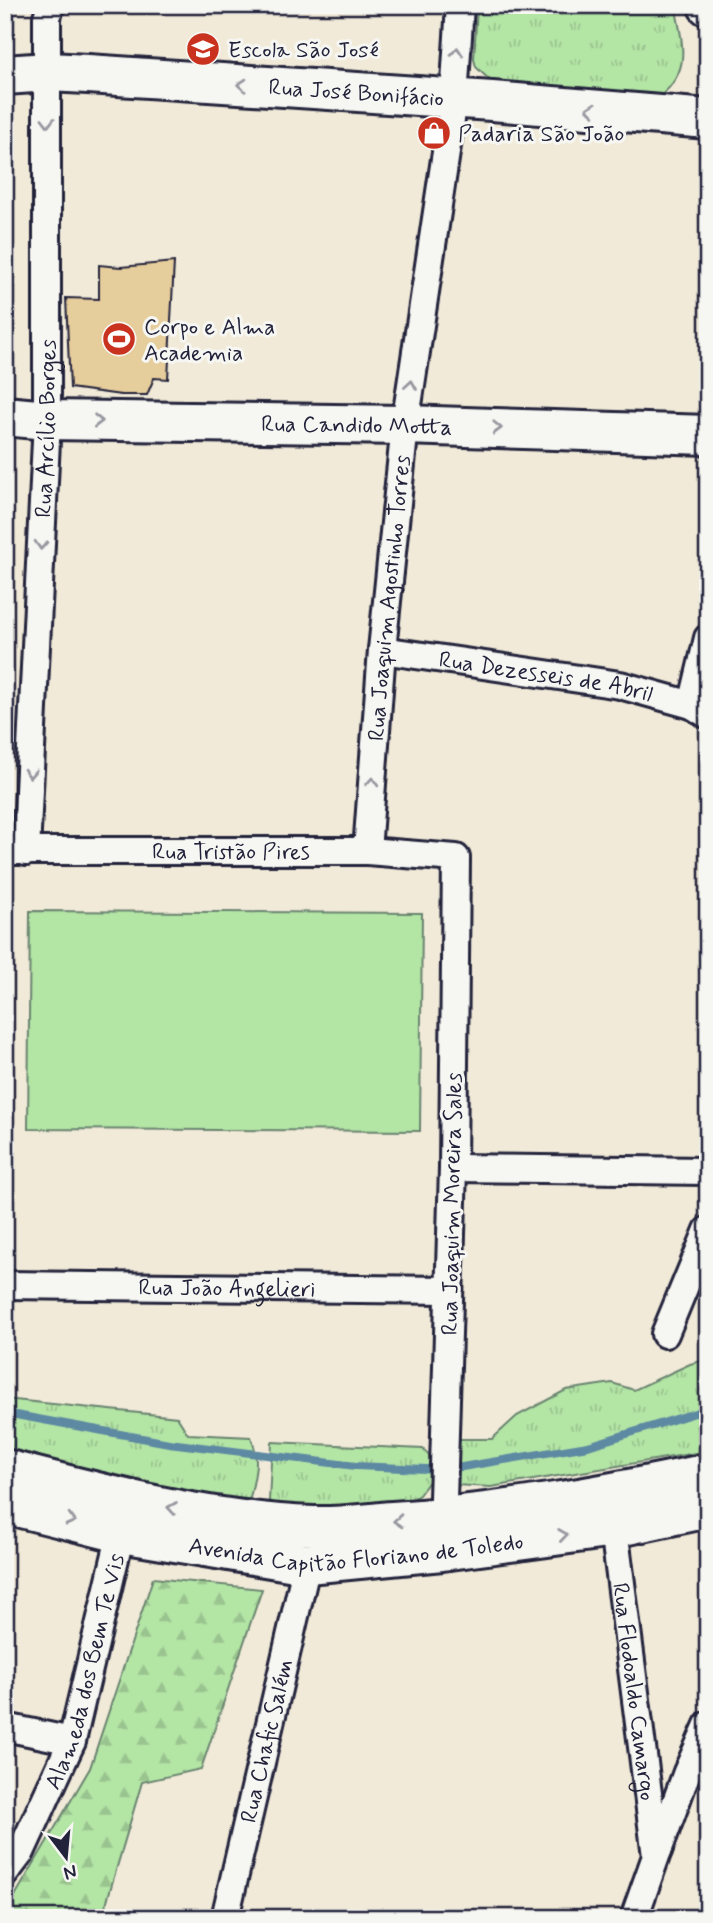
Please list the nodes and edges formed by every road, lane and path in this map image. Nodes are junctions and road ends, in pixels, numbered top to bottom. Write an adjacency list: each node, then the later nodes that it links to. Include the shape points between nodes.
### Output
1 (51, 5): 3 (street, Rua Arcílio Borges)
2 (460, 5): 5 (street, Rua Joaquim Agostinho Torres, one-way to 2)
3 (48, 72): 4 (street, Rua José Bonifácio); 5 (street, Rua José Bonifácio, one-way to 3); 8 (street, Rua Arcílio Borges, one-way to 8)
4 (5, 75)
5 (454, 99): 6 (street, Rua José Bonifácio, one-way to 5); 9 (street, Rua Joaquim Agostinho Torres, one-way to 5)
6 (708, 119)
7 (5, 416): 8 (street, Rua Candido Motta)
8 (47, 420): 9 (street, Rua Candido Motta, one-way to 9); 15 (street, Rua Arcílio Borges, one-way to 15)
9 (405, 425): 10 (street, Rua Candido Motta, one-way to 10); 12 (street, Rua Joaquim Agostinho Torres)
10 (708, 435)
11 (708, 638): 13 (street)
12 (382, 650): 13 (street, Rua Dezesseis de Abril, via 620,685); 14 (street, Rua Joaquim Agostinho Torres, one-way to 12)
13 (700, 710)
14 (367, 850): 15 (street, Rua Tristão Pires); 16 (street, Rua Tristão Pires)
15 (15, 852)
16 (456, 858): 17 (street, Rua Joaquim Moreira Sales)
17 (453, 1168): 18 (street); 21 (street, Rua Joaquim Moreira Sales)
18 (708, 1171)
19 (708, 1230): 22 (street)
20 (5, 1285): 21 (street, Rua João Angelieri)
21 (449, 1290): 29 (street, Rua Joaquim Moreira Sales)
22 (666, 1334)
23 (5, 1469): 28 (street, Avenida Capitão Floriano de Toledo)
24 (708, 1473): 27 (street, Avenida Capitão Floriano de Toledo)
25 (5, 1504): 28 (street, Avenida Capitão Floriano de Toledo, one-way to 28)
26 (708, 1508): 27 (street, Avenida Capitão Floriano de Toledo)
27 (612, 1511): 29 (street, Avenida Capitão Floriano de Toledo); 35 (street, Rua Flodoaldo Camargo)
28 (125, 1517): 29 (street, Avenida Capitão Floriano de Toledo, one-way to 28, via 316,1526); 30 (street, Avenida Capitão Floriano de Toledo); 33 (street, Alameda dos Bem Te Vis)
29 (442, 1518): 30 (street, Avenida Capitão Floriano de Toledo)
30 (307, 1564): 37 (street, Rua Chafic Salém)
31 (708, 1726): 34 (street, Rua Flodoaldo Camargo)
32 (5, 1727): 33 (street)
33 (72, 1741): 36 (street, Alameda dos Bem Te Vis, via 21,1852)
34 (698, 1773): 35 (street, Rua Flodoaldo Camargo)
35 (656, 1856): 38 (street, Rua Flodoaldo Camargo)
36 (5, 1873)
37 (225, 1918)
38 (634, 1918)

